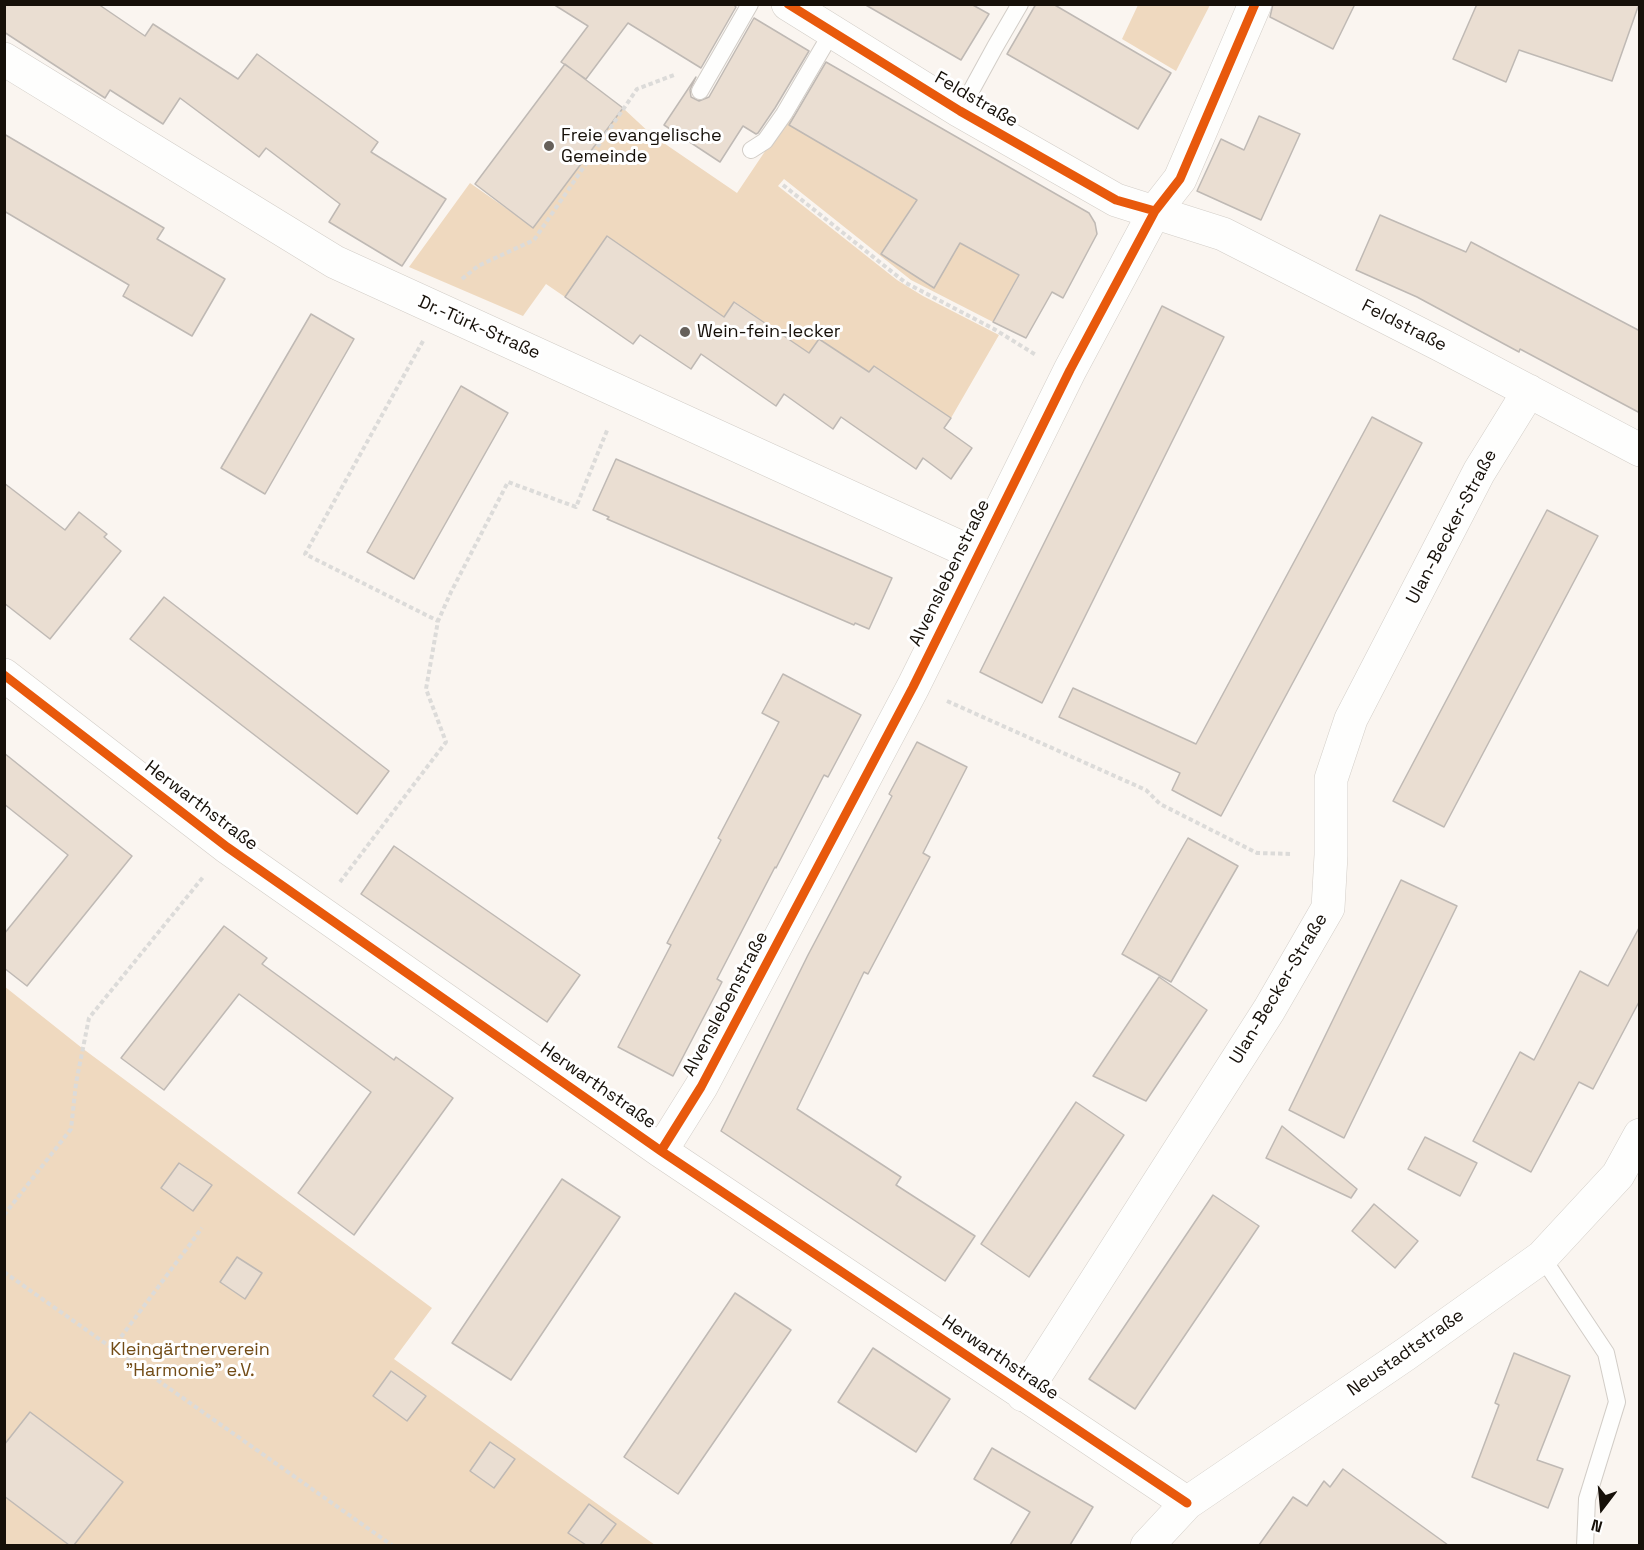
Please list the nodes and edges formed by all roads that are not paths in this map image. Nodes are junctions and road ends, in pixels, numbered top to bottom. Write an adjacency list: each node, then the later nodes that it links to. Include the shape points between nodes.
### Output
1 (750, 4): 7 (lane)
2 (788, 4): 5 (street, Feldstraße)
3 (1020, 4): 8 (lane)
4 (1255, 4): 10 (street, Alvenslebenstraße, via 1180,179)
5 (832, 32): 8 (street, Feldstraße); 9 (lane, via 784,114 765,141)
6 (4, 58): 13 (street, Dr.-Türk-Straße, via 335,262)
7 (700, 91)
8 (960, 111): 10 (street, Feldstraße, via 1116,200)
9 (752, 150)
10 (1155, 211): 11 (street, Feldstraße, via 1222,234); 13 (street, Alvenslebenstraße)
11 (1528, 391): 12 (street, Feldstraße); 18 (street, Ulan-Becker-Straße, via 1479,472 1352,719 1331,779 1328,908 1269,1010)
12 (1640, 450)
13 (977, 555): 16 (street, Alvenslebenstraße, via 913,687 701,1087)
14 (4, 675): 16 (street, Herwarthstraße, via 227,848)
15 (1640, 1135): 17 (street, Neustadtstraße, via 1618,1175)
16 (662, 1150): 18 (street, Herwarthstraße)
17 (1542, 1257): 19 (street, Neustadtstraße); 21 (lane, via 1606,1353 1617,1402 1587,1499)
18 (1023, 1395): 19 (street, Herwarthstraße)
19 (1187, 1503): 20 (street, Neustadtstraße)
20 (1147, 1545)
21 (1585, 1545)

